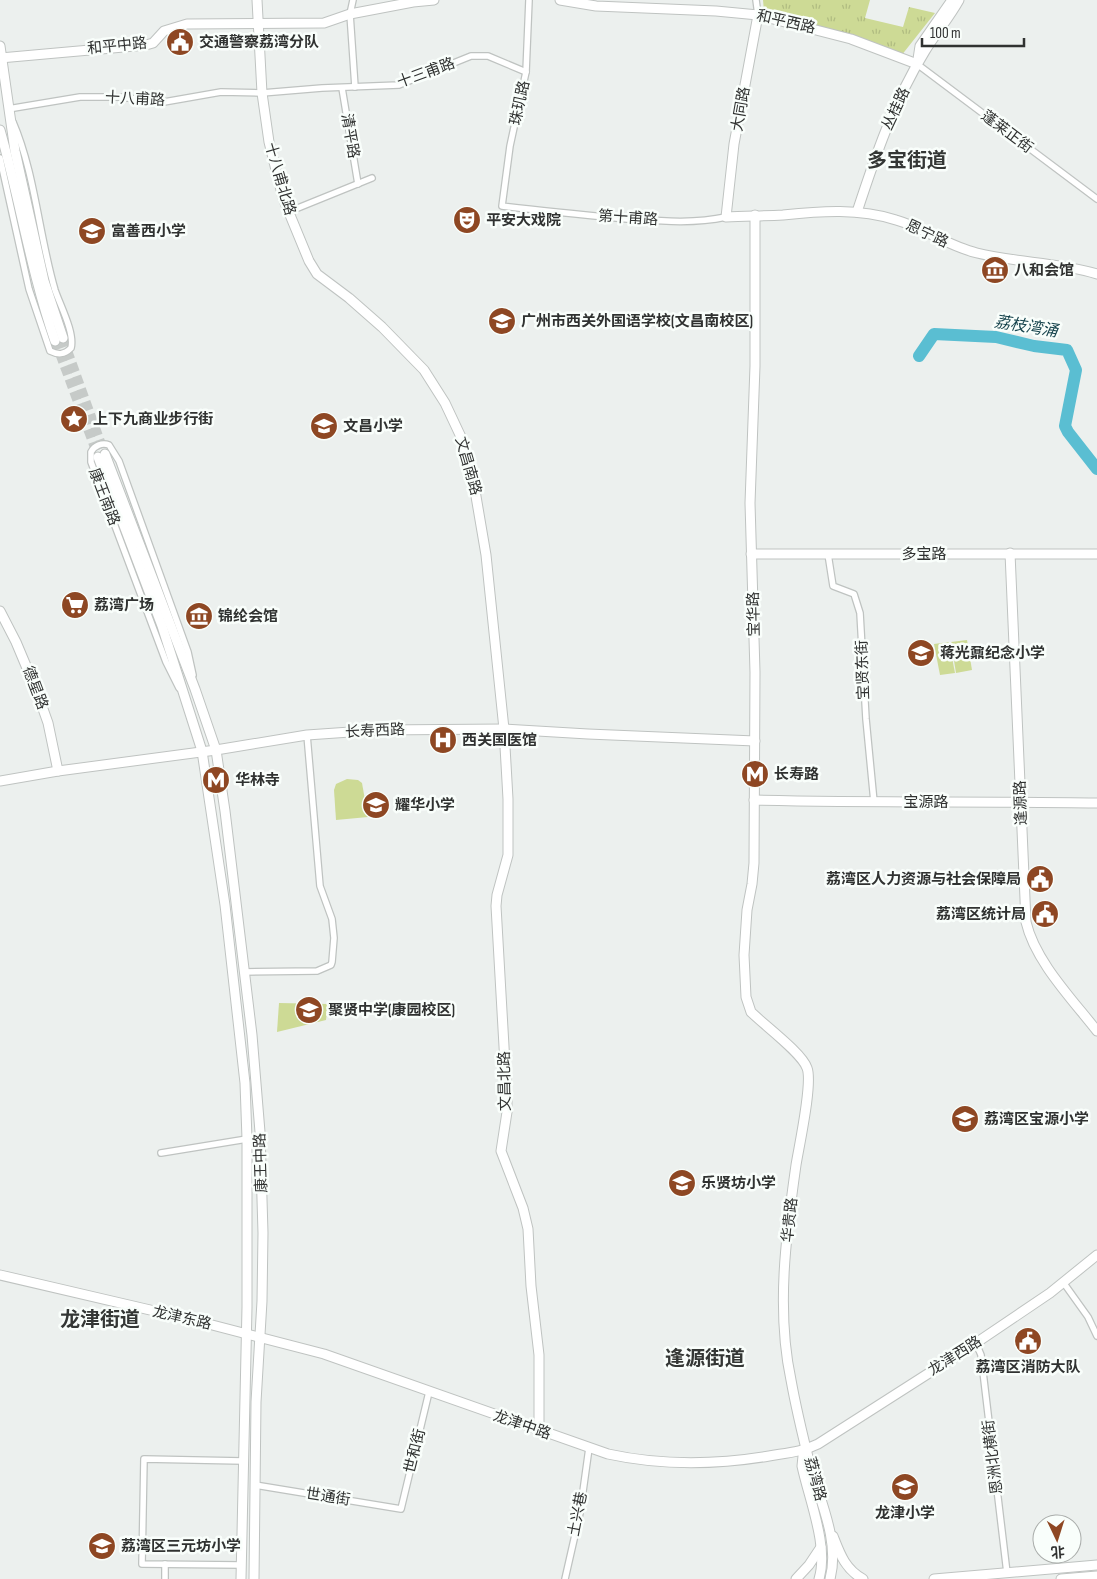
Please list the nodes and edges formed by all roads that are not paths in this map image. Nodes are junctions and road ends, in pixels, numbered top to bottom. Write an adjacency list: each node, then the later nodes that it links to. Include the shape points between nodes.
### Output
1 (257, 0): 11 (street, 十八甫北路)
2 (352, 0): 9 (street)
3 (434, 0): 9 (street)
4 (529, 0): 15 (street, 珠玑路)
5 (560, 0): 10 (street, 和平西路, via 596,6)
6 (756, 0): 10 (street, 大同路)
7 (958, 0): 8 (street, 丛桂路); 14 (street, 丛桂路)
8 (950, 3): 14 (street, 丛桂路, via 920,46)
9 (350, 14): 11 (street, via 324,23); 16 (street)
10 (758, 15): 14 (street, 和平西路, via 851,39); 29 (street, 大同路, via 734,144)
11 (258, 22): 13 (street, 和平中路, via 187,24 164,31 154,43 146,45); 18 (street, 十八甫北路)
12 (0, 46): 13 (street)
13 (1, 58): 19 (street)
14 (918, 64): 24 (street, 蓬莱正街); 27 (street, 丛桂路, via 883,137)
15 (526, 72): 16 (street, 十三甫路, via 488,56 471,56 399,85); 25 (street, 珠玑路, via 510,146)
16 (355, 86): 17 (street, 十三甫路)
17 (342, 88): 18 (street, 十三甫路); 23 (street, 清平路)
18 (262, 93): 19 (street, 十八甫路, via 212,93 164,102 80,97); 26 (street, 十八甫北路, via 269,142)
19 (8, 108): 20 (street, via 59,339 37,284); 21 (street, via 21,143 50,269 72,336 71,348 63,354 50,351 34,310)
20 (0, 130)
21 (0, 158)
22 (372, 178): 23 (street)
23 (358, 184): 26 (street)
24 (1097, 200)
25 (502, 206): 29 (street, 第十甫路, via 668,221)
26 (288, 212): 30 (street, 十八甫北路)
27 (857, 212): 28 (street, 恩宁路); 31 (street, 恩宁路, via 908,223 954,246 974,252)
28 (755, 215): 29 (street, 第十甫路); 32 (street, 宝华路, via 756,354 750,491)
29 (726, 218)
30 (309, 261): 39 (street, 文昌南路, via 317,274 382,327 424,370 439,392 460,436 475,481 484,539)
31 (1097, 274)
32 (751, 554): 33 (street, 多宝路); 41 (street, 宝华路)
33 (828, 554): 34 (street, 多宝路); 47 (street, 宝贤东街, via 833,586 854,594 860,612)
34 (1010, 554): 35 (street, 多宝路); 48 (street, 逢源路)
35 (1097, 554)
36 (0, 611): 44 (street, 德星路, via 37,692 48,723)
37 (195, 689): 38 (street, 康王南路, via 102,455); 38 (street, 康王南路, via 188,652 119,461 109,444 100,444 91,452 91,462 166,662); 42 (street, 康王南路)
38 (182, 692): 43 (street, 康王南路)
39 (504, 728): 40 (street, 长寿西路); 41 (street, 长寿西路); 64 (street, 文昌北路, via 509,843 496,906 506,1099 501,1152 528,1229 539,1355)
40 (307, 735): 42 (street, 长寿西路); 50 (street, via 320,886 332,919 332,962 317,971)
41 (755, 741): 46 (street, 宝华路)
42 (216, 750): 43 (street, 长寿西路); 50 (street, 康王中路)
43 (202, 752): 44 (street, 长寿西路); 53 (street, 康王中路, via 225,905)
44 (58, 770): 45 (street, 长寿西路)
45 (0, 781)
46 (754, 800): 47 (street, 宝源路); 51 (street, 宝华路, via 753,876 744,955 746,997)
47 (874, 802): 48 (street, 宝源路)
48 (1020, 802): 49 (street, 宝源路); 52 (street, 逢源路, via 1027,929 1045,964)
49 (1097, 803)
50 (244, 972): 60 (street, 康王中路, via 260,1140 263,1233)
51 (751, 1012): 66 (street, 华贵路, via 801,1059 808,1071 788,1229 784,1297 787,1362)
52 (1097, 1030)
53 (247, 1139): 54 (street); 59 (street, 康王中路)
54 (161, 1153)
55 (1097, 1255): 57 (street, 龙津西路)
56 (0, 1275): 59 (street, 龙津东路)
57 (1063, 1282): 58 (street); 62 (street, 龙津西路)
58 (1094, 1323): 61 (street)
59 (246, 1334): 60 (street, 龙津中路); 67 (street, 康王中路)
60 (259, 1336): 63 (street, 龙津中路, via 324,1354); 68 (street, 康王中路)
61 (1097, 1336)
62 (976, 1343): 66 (street, 龙津西路); 75 (street, 恩洲北横街, via 981,1355)
63 (429, 1392): 64 (street, 龙津中路); 69 (street, 世和街)
64 (539, 1430): 65 (street, 龙津中路)
65 (589, 1448): 66 (street, 龙津中路, via 628,1458 674,1463 738,1461); 80 (street, 土兴巷, via 580,1513)
66 (807, 1450): 70 (street, 荔湾路); 71 (street, 荔湾路, via 802,1466)
67 (243, 1461): 72 (street, via 144,1459 142,1564); 73 (street, 康王中路)
68 (255, 1485): 69 (street, 世通街); 79 (street, 康王中路)
69 (401, 1509)
70 (825, 1514): 83 (street, 荔湾路, via 831,1546); 84 (street, via 846,1566)
71 (821, 1546): 81 (street); 82 (street, 荔湾路)
72 (165, 1564): 73 (street); 77 (street)
73 (241, 1565): 78 (street, 康王中路)
74 (1097, 1565): 75 (street)
75 (1007, 1572): 85 (street)
76 (1097, 1576): 86 (street)
77 (165, 1579)
78 (241, 1579)
79 (254, 1579)
80 (565, 1579)
81 (796, 1579)
82 (819, 1579)
83 (830, 1579)
84 (863, 1579)
85 (934, 1579)
86 (1061, 1579)

